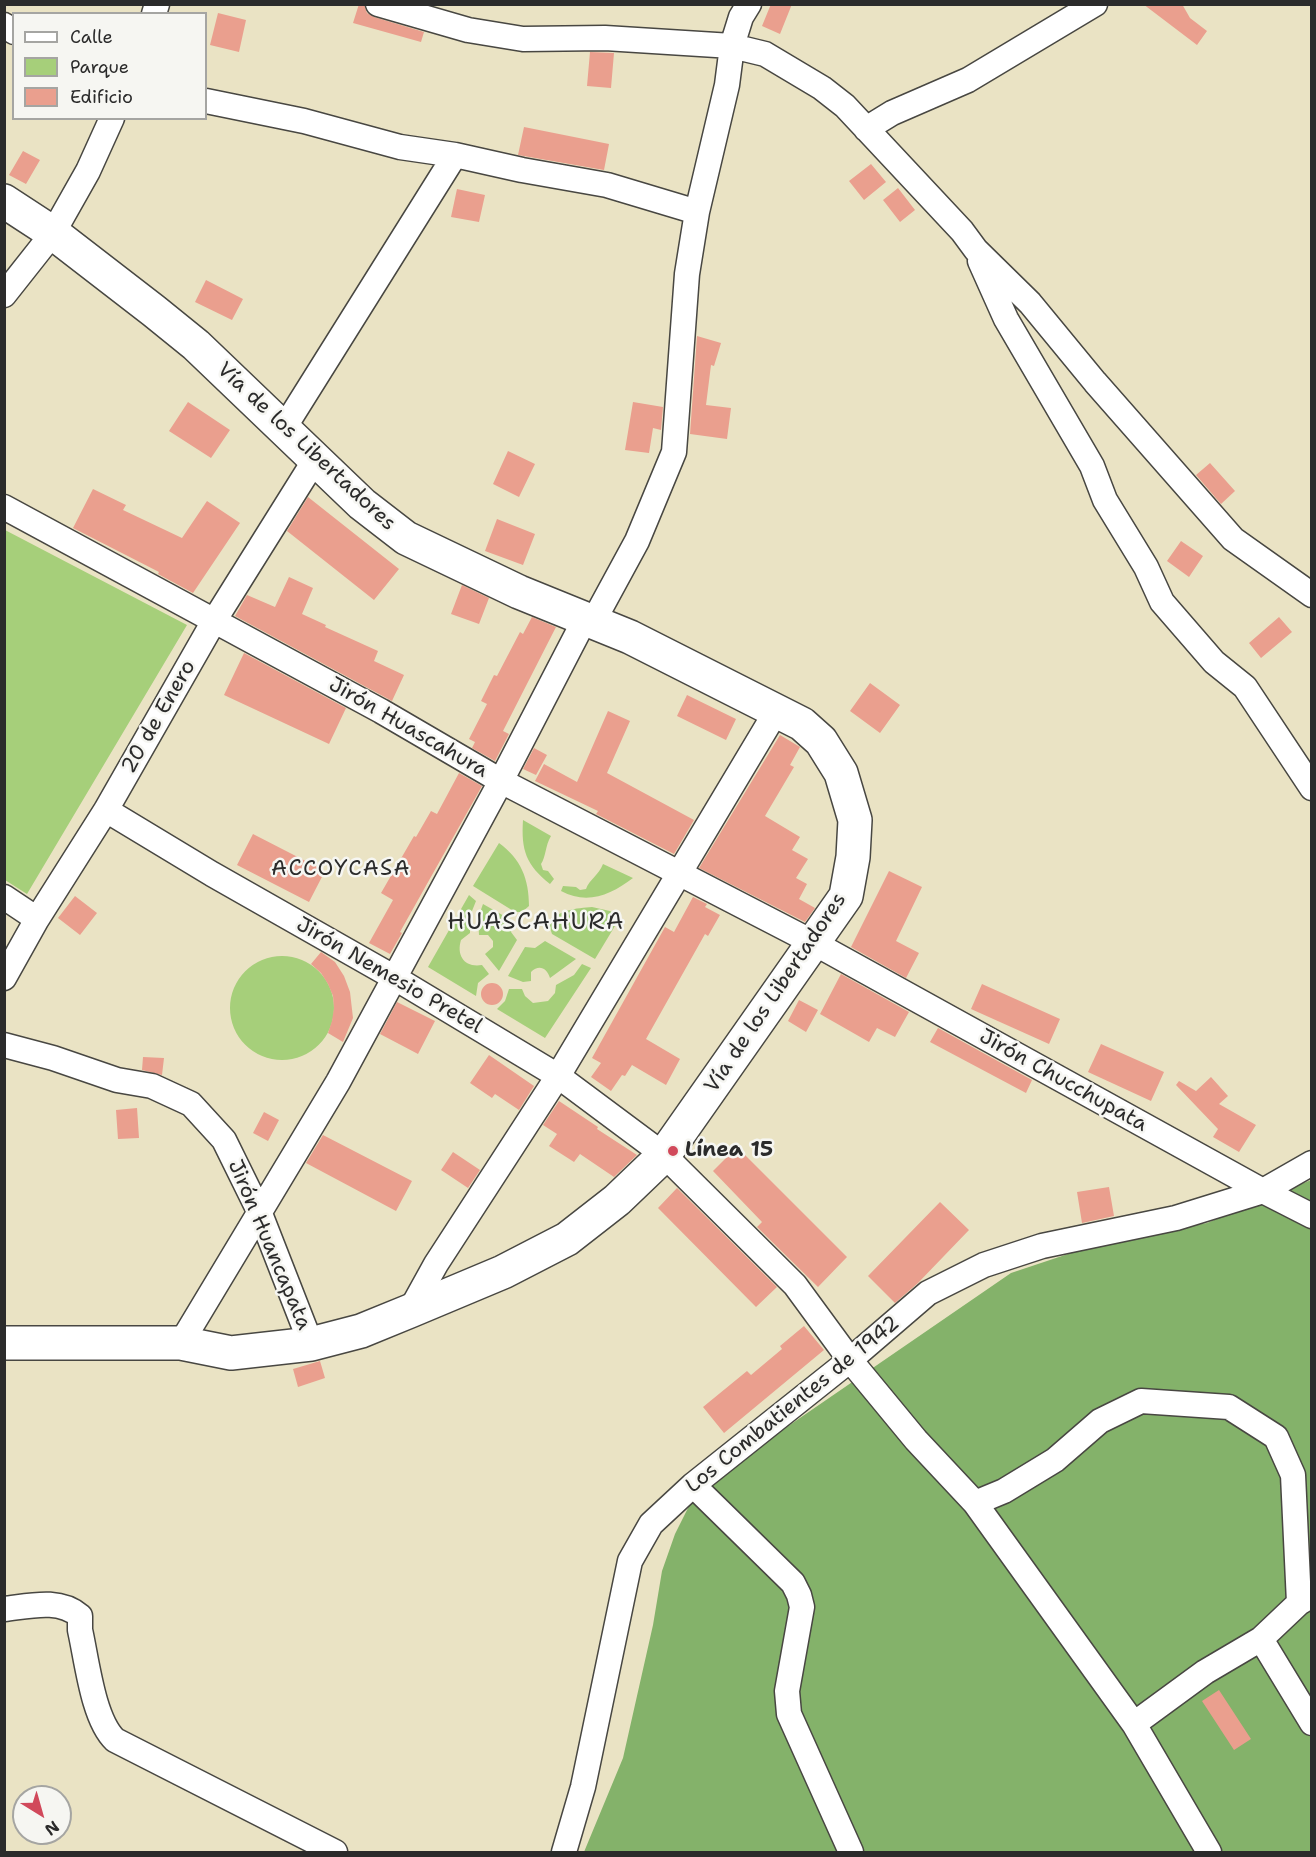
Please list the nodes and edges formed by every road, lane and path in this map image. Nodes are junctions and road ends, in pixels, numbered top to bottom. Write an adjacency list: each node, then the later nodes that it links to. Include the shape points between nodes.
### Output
1 (378, 4): 4 (street, via 468,30 523,39 605,38)
2 (1095, 4): 7 (street, via 968,80 892,112)
3 (741, 9): 4 (street)
4 (732, 46): 7 (street, via 765,54 822,88); 10 (street, via 727,85)
5 (207, 101): 8 (street, via 304,121 400,147)
6 (111, 120): 11 (street)
7 (866, 129): 12 (street)
8 (455, 155): 10 (street, via 607,185); 14 (street)
9 (4, 201): 11 (highway, Vía de los Libertadores)
10 (697, 212): 18 (street, via 687,274 674,452 637,541)
11 (53, 233): 13 (street); 14 (highway, Vía de los Libertadores, via 196,345)
12 (976, 250): 17 (street, via 1030,303 1233,539); 22 (street, via 1006,319 1092,466 1105,500 1146,567 1162,602 1214,662 1245,687)
13 (4, 295)
14 (284, 428): 15 (highway, Vía de los Libertadores)
15 (316, 458): 18 (highway, Vía de los Libertadores, via 362,504 406,538 519,592); 19 (street, 20 de Enero)
16 (4, 507): 19 (street, Jirón Huascahura)
17 (1311, 595)
18 (589, 620): 20 (highway, Vía de los Libertadores); 21 (street)
19 (214, 621): 21 (street, Jirón Huascahura); 23 (street, 20 de Enero)
20 (777, 710): 24 (street); 27 (highway, Vía de los Libertadores, via 821,741 841,773 855,820 846,896)
21 (501, 781): 24 (street, Jirón Huascahura); 29 (street)
22 (1311, 788)
23 (106, 810): 26 (street, 20 de Enero); 29 (street, Jirón Nemesio Pretel)
24 (680, 874): 27 (street, Jirón Huascahura); 31 (street)
25 (4, 897): 26 (street)
26 (37, 919): 28 (street, 20 de Enero)
27 (814, 943): 32 (highway, Vía de los Libertadores); 34 (street, Jirón Chucchupata)
28 (4, 978)
29 (395, 978): 31 (street, Jirón Nemesio Pretel); 35 (street, via 338,1082)
30 (4, 1045): 35 (street, Jirón Huancapata, via 117,1080 152,1086 191,1104 225,1140)
31 (558, 1076): 32 (street, Jirón Nemesio Pretel); 37 (street, via 436,1264)
32 (664, 1155): 37 (highway, Vía de los Libertadores, via 617,1200 567,1239 503,1272); 41 (street, Jirón Nemesio Pretel, via 795,1286)
33 (1311, 1163): 34 (street)
34 (1263, 1191): 36 (street, Jirón Chucchupata); 41 (street, Los Combatientes de 1942, via 1176,1218 1042,1246 984,1266 928,1293)
35 (259, 1210): 39 (street); 40 (street, Jirón Huancapata)
36 (1311, 1216)
37 (410, 1311): 40 (highway, Vía de los Libertadores, via 361,1331)
38 (4, 1343): 39 (highway, Vía de los Libertadores)
39 (180, 1343): 40 (highway, Vía de los Libertadores, via 231,1353)
40 (311, 1344)
41 (850, 1359): 42 (street, Los Combatientes de 1942); 43 (street, Jirón Nemesio Pretel, via 916,1440)
42 (693, 1485): 50 (street, Los Combatientes de 1942, via 651,1524 630,1562 583,1787); 51 (street, via 793,1583 799,1595 802,1607 787,1691 789,1714)
43 (975, 1503): 44 (street, via 1004,1491 1055,1460 1100,1421 1141,1401 1229,1407 1276,1437 1293,1475); 48 (street, Jirón Nemesio Pretel)
44 (1305, 1599): 46 (street)
45 (4, 1609): 49 (street, via 56,1604 72,1609 80,1616 99,1717 115,1740)
46 (1262, 1639): 47 (street); 48 (street, via 1205,1672)
47 (1311, 1723)
48 (1134, 1724): 52 (street, Jirón Nemesio Pretel)
49 (335, 1852)
50 (564, 1852)
51 (851, 1852)
52 (1209, 1852)

